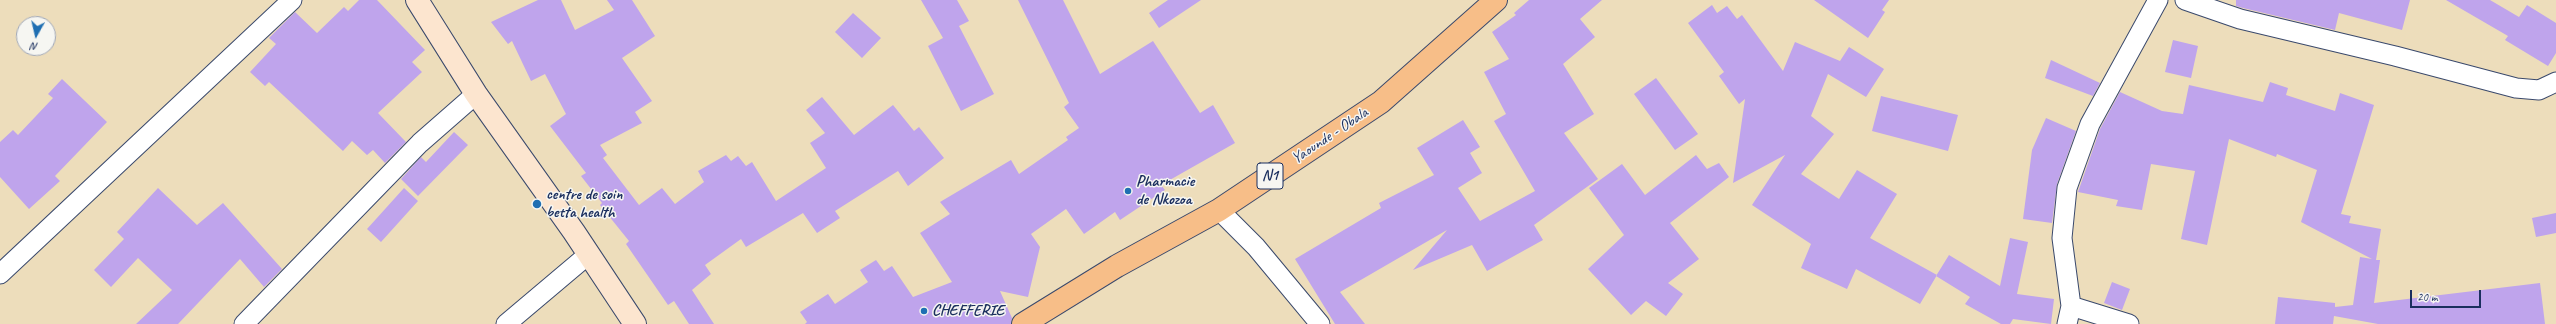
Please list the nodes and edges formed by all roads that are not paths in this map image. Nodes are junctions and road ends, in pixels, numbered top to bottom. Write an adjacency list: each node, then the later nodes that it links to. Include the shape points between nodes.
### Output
1 (292, 0): 10 (street)
2 (417, 0): 7 (street)
3 (1496, 0): 8 (highway, Yaounde - Obala / N1, via 1381,102)
4 (2158, 0): 11 (street, via 2090,124 2067,188 2062,238)
5 (2185, 0): 6 (street, via 2240,19 2516,88 2539,90)
6 (2556, 82)
7 (476, 94): 9 (street); 12 (street, via 420,143)
8 (1219, 210): 15 (highway, Yaounde - Obala / N1, via 1117,266); 16 (street, via 1256,247)
9 (589, 254): 13 (street); 14 (street)
10 (0, 274)
11 (2071, 306): 17 (street); 18 (street)
12 (244, 324)
13 (506, 324)
14 (635, 324)
15 (1023, 324)
16 (1320, 324)
17 (2067, 324)
18 (2129, 324)

